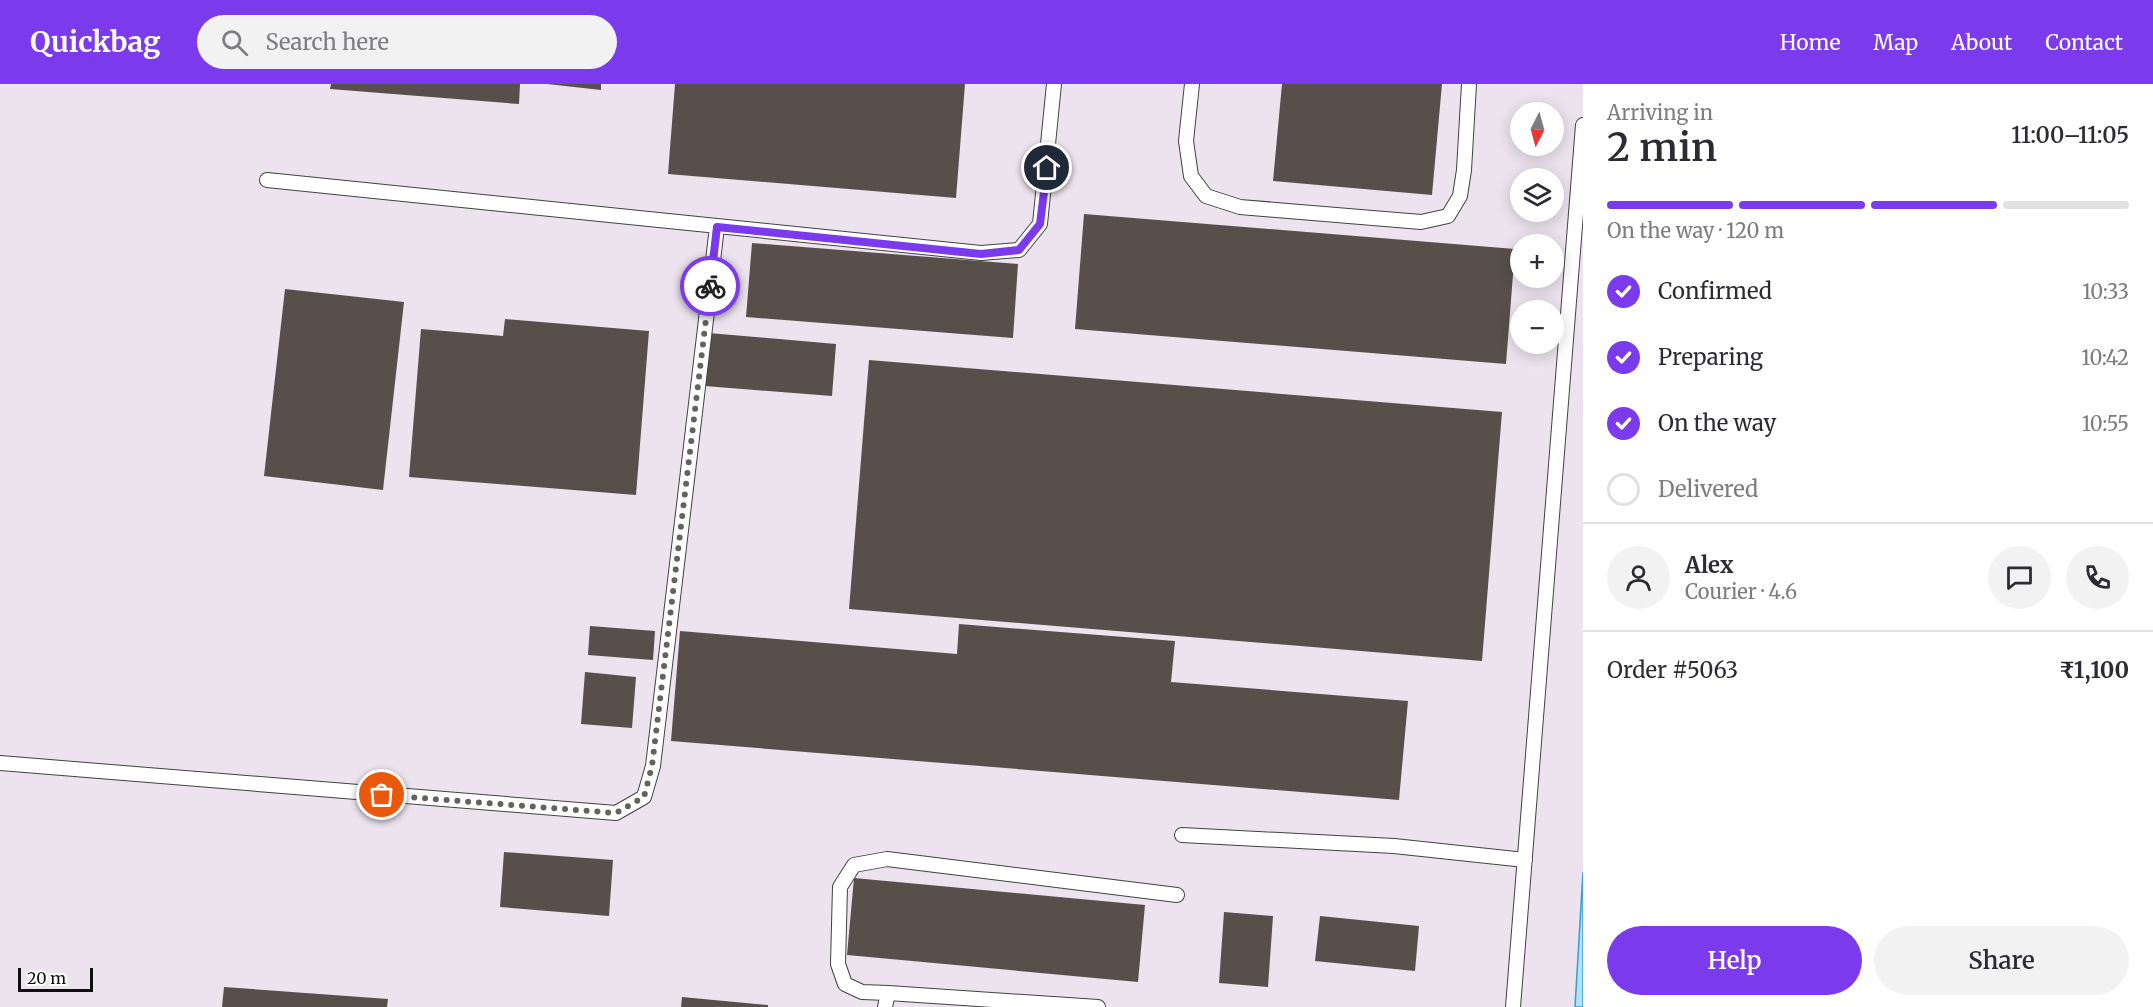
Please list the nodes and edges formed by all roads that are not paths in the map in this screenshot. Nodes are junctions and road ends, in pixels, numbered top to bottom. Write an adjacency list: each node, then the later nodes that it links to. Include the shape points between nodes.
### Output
1 (1054, 84): 6 (lane, via 1040,224 1019,250 981,254)
2 (1192, 84): 3 (lane, via 1186,141 1191,176 1206,196 1240,207 1421,222 1448,216 1460,196)
3 (1469, 84)
4 (1583, 125): 7 (lane)
5 (267, 180): 6 (lane)
6 (717, 227): 8 (lane, via 654,754 644,797 616,813)
7 (1576, 298): 10 (lane)
8 (0, 763)
9 (1182, 835): 10 (lane, via 1394,846)
10 (1525, 860): 15 (lane)
11 (1177, 895): 12 (lane, via 887,859 854,865 840,887 838,964 844,984 862,992)
12 (888, 993): 13 (lane); 14 (lane)
13 (885, 1007)
14 (1098, 1007)
15 (1514, 1007)

